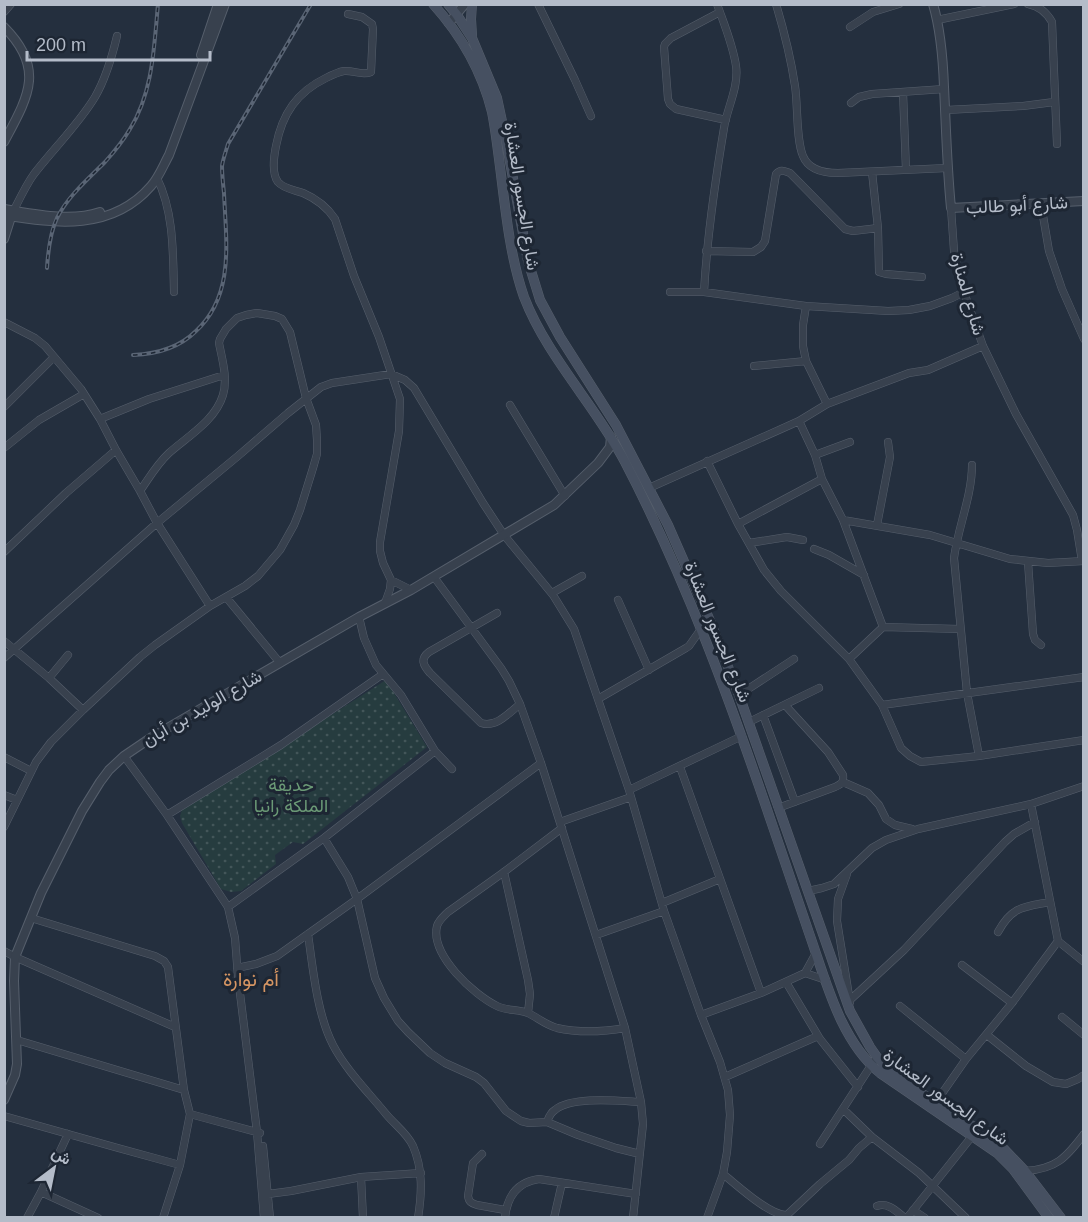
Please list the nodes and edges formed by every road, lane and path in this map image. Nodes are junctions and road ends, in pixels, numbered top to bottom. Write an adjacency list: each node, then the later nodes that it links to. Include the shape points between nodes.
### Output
1 (11, 4): 15 (street)
2 (218, 4): 39 (street, via 165,154 155,174 139,192 120,205 94,214)
3 (225, 4): 35 (street)
4 (433, 4): 17 (main road, شارع الجسور العشارة)
5 (465, 4): 14 (street)
6 (472, 4): 22 (main road)
7 (538, 4): 28 (street)
8 (777, 4): 34 (street, via 796,88 803,156 808,164 824,172)
9 (899, 4): 20 (street, via 873,12)
10 (933, 4): 18 (street, شارع المنارة)
11 (1014, 4): 18 (street)
12 (1028, 4): 25 (street, via 1042,10 1052,22)
13 (718, 6): 29 (street, via 736,66); 29 (street, via 665,44 667,94 676,109)
14 (453, 8): 17 (street); 22 (main road, شارع الجسور العشارة)
15 (4, 12)
16 (348, 14): 56 (street, via 372,24 371,72 342,72 302,93 278,136 275,177 285,187 320,202 335,219)
17 (446, 19): 65 (main road, شارع الجسور العشارة, via 463,42 492,112 512,249 523,293 546,341)
18 (937, 20): 23 (street, شارع المنارة)
19 (4, 27): 30 (street, via 23,51 30,74 25,101)
20 (850, 27)
21 (117, 36): 39 (street, via 94,98)
22 (472, 38): 76 (main road, شارع الجسور العشارة, via 497,98 528,261 540,300)
23 (944, 89): 24 (street); 27 (street, شارع المنارة)
24 (903, 92): 26 (street, via 865,95); 33 (street)
25 (1054, 102): 27 (street); 31 (street)
26 (851, 103)
27 (946, 110): 32 (street, شارع المنارة)
28 (591, 116)
29 (726, 120): 42 (street)
30 (4, 142)
31 (1057, 144)
32 (947, 168): 33 (street); 38 (street, شارع المنارة)
33 (906, 170): 34 (street)
34 (872, 171): 40 (street)
35 (157, 178): 39 (street, via 139,198 122,209 85,222 55,223); 44 (street, via 164,192 170,228)
36 (1083, 201): 37 (street, شارع أبو طالب)
37 (1041, 204): 38 (street, شارع أبو طالب); 50 (street, via 1049,251)
38 (951, 208): 47 (street, شارع المنارة, via 954,251)
39 (8, 213): 41 (street)
40 (878, 228): 42 (street, via 845,229 790,173 780,171 776,174 761,247 753,252); 43 (street, via 879,272)
41 (4, 239)
42 (706, 251): 46 (street)
43 (922, 277)
44 (174, 292)
45 (670, 292): 46 (street)
46 (704, 292): 48 (street)
47 (964, 292): 48 (street, via 909,310); 52 (street, شارع المنارة)
48 (806, 306): 54 (street)
49 (4, 322): 53 (street, via 39,340)
50 (1081, 329): 51 (street)
51 (1083, 339)
52 (983, 346): 60 (street, via 928,370 909,373); 92 (street, شارع المنارة, via 1073,515)
53 (54, 357): 58 (street); 62 (street)
54 (806, 361): 55 (street); 60 (street)
55 (754, 366)
56 (391, 374): 59 (street, via 332,383); 85 (street, via 414,388); 96 (street, via 401,407 380,542)
57 (224, 375): 59 (street, via 219,343 226,329 246,315 275,316 282,319 290,332); 63 (street); 77 (street, via 219,404 199,429 162,460)
58 (84, 394): 63 (street); 68 (street, via 39,420)
59 (306, 398): 80 (street); 99 (street, via 316,425 317,454 300,510 271,562 258,576)
60 (827, 404): 64 (street)
61 (510, 405): 78 (street)
62 (4, 407)
63 (100, 419): 69 (street)
64 (799, 421): 70 (street); 72 (street)
65 (611, 436): 71 (main road, شارع الجسور العشارة); 73 (street, شارع الوليد بن أبان, via 610,447)
66 (850, 442): 70 (street)
67 (888, 442): 83 (street, via 890,457)
68 (4, 448)
69 (116, 450): 77 (street); 90 (street)
70 (815, 455): 75 (street)
71 (624, 459): 73 (street, via 612,457); 84 (main road, شارع الجسور العشارة)
72 (707, 462): 76 (street); 81 (street)
73 (598, 464): 78 (street, شارع الوليد بن أبان)
74 (972, 465): 88 (street)
75 (822, 479): 79 (street); 81 (street)
76 (649, 488): 82 (main road, شارع الجسور العشارة)
77 (140, 491): 80 (street)
78 (565, 496): 85 (street, شارع الوليد بن أبان)
79 (843, 520): 83 (street); 93 (street)
80 (157, 522): 102 (street); 111 (street)
81 (738, 524): 87 (street)
82 (668, 525): 84 (main road); 123 (main road, شارع الجسور العشارة)
83 (878, 525): 88 (street)
84 (658, 529): 107 (main road, شارع الجسور العشارة)
85 (504, 535): 94 (street, شارع الوليد بن أبان); 98 (street)
86 (803, 540): 87 (street, via 788,537)
87 (749, 543): 115 (street, via 781,591)
88 (956, 543): 91 (street); 108 (street)
89 (814, 549): 93 (street)
90 (4, 552)
91 (1028, 561): 92 (street); 110 (street, via 1034,634)
92 (1083, 561)
93 (864, 575): 105 (street)
94 (434, 576): 97 (street, شارع الوليد بن أبان); 106 (street)
95 (582, 576): 98 (street)
96 (391, 580): 97 (street); 101 (street)
97 (411, 590): 101 (street, شارع الوليد بن أبان)
98 (552, 593): 124 (street, via 574,629)
99 (226, 597): 102 (street); 116 (street)
100 (618, 600): 117 (street)
101 (385, 603): 104 (street, شارع الوليد بن أبان)
102 (210, 606): 128 (street, via 140,657)
103 (497, 613): 106 (street)
104 (359, 617): 116 (street, شارع الوليد بن أبان); 118 (street, via 369,650)
105 (883, 627): 108 (street); 115 (street)
106 (471, 628): 125 (street, via 509,681); 125 (street, via 425,655 424,667 481,723 500,720)
107 (701, 629): 117 (street, via 689,646); 131 (main road, شارع الجسور العشارة)
108 (960, 629): 122 (street)
109 (4, 641): 111 (street)
110 (1041, 645)
111 (14, 649): 113 (street); 120 (street)
112 (68, 655): 120 (street)
113 (4, 658)
114 (794, 659): 123 (street)
115 (849, 659): 127 (street)
116 (280, 663): 134 (street, شارع الوليد بن أبان)
117 (649, 670): 124 (street)
118 (383, 674): 133 (street, via 401,694); 149 (street)
119 (1083, 677): 122 (street)
120 (49, 678): 128 (street)
121 (819, 688): 126 (street)
122 (967, 693): 127 (street); 135 (street)
123 (740, 695): 130 (main road, شارع الجسور العشارة)
124 (598, 699): 143 (street)
125 (520, 704): 137 (street)
126 (785, 705): 129 (street); 141 (street, via 828,752 843,775)
127 (882, 705): 135 (street, via 901,748 921,762)
128 (83, 710): 140 (street, via 42,753)
129 (764, 715): 130 (street); 146 (street)
130 (748, 722): 148 (main road, شارع الجسور العشارة)
131 (742, 736): 138 (street); 169 (main road, شارع الجسور العشارة)
132 (1083, 740): 135 (street)
133 (435, 751): 139 (street); 154 (street)
134 (124, 756): 149 (street); 163 (street, شارع الوليد بن أبان, via 82,811)
135 (979, 756)
136 (4, 757): 140 (street)
137 (541, 763): 151 (street); 159 (street)
138 (680, 766): 143 (street); 157 (street)
139 (452, 769)
140 (31, 771): 145 (street)
141 (843, 782): 146 (street); 153 (street, via 868,793 886,819 895,825)
142 (1083, 786): 147 (street)
143 (630, 794): 151 (street); 162 (street)
144 (4, 795): 145 (street)
145 (18, 800): 152 (street)
146 (795, 802): 148 (street)
147 (1031, 804): 150 (street); 153 (street)
148 (778, 808): 158 (main road, شارع الجسور العشارة)
149 (167, 816): 161 (street)
150 (1035, 822): 160 (street); 178 (street, via 1005,842 904,950)
151 (561, 825): 155 (street); 166 (street)
152 (4, 826)
153 (918, 829): 156 (street, via 872,848)
154 (324, 838): 159 (street, via 348,876); 161 (street)
155 (504, 872): 182 (street, via 528,980); 182 (street, via 448,912 437,927 437,936 454,972 476,993 502,1009)
156 (848, 872): 158 (street, via 834,884); 178 (street, via 837,914)
157 (720, 879): 162 (street); 177 (street)
158 (808, 891): 181 (main road, شارع الجسور العشارة)
159 (357, 899): 165 (street); 204 (street, via 375,978 398,1021 430,1053 484,1083 513,1116 529,1123)
160 (1050, 902): 164 (street, via 1014,911); 167 (street)
161 (228, 907): 173 (street)
162 (663, 907): 166 (street); 183 (street)
163 (31, 918): 170 (street, شارع الوليد بن أبان); 185 (street, via 160,958 169,972)
164 (998, 932)
165 (308, 934): 173 (street, via 278,956); 215 (street, via 316,990 328,1035 341,1059 409,1138)
166 (596, 935): 186 (street)
167 (1058, 941): 171 (street); 179 (street)
168 (4, 951): 170 (street)
169 (816, 953): 174 (street); 175 (main road, شارع الجسور العشارة)
170 (15, 957): 185 (street); 190 (street, شارع الوليد بن أبان)
171 (1083, 962)
172 (962, 965): 179 (street)
173 (237, 968): 205 (street)
174 (805, 973): 175 (street); 176 (street)
175 (826, 980): 193 (main road, شارع الجسور العشارة, via 846,1030)
176 (786, 982): 177 (street); 189 (street)
177 (761, 993): 183 (street)
178 (850, 1000): 181 (street)
179 (1012, 1003): 187 (street)
180 (900, 1006): 192 (street)
181 (849, 1011): 191 (main road, شارع الجسور العشارة)
182 (528, 1013): 186 (street, via 554,1028 600,1032)
183 (701, 1015): 195 (street)
184 (1062, 1017): 188 (street)
185 (175, 1027): 197 (street)
186 (625, 1028): 199 (street)
187 (987, 1035): 192 (street); 194 (street, via 1053,1082 1066,1084)
188 (1083, 1035)
189 (818, 1036): 195 (street); 196 (street)
190 (17, 1040): 197 (street); 198 (street, شارع الوليد بن أبان, via 16,1071)
191 (877, 1057): 193 (street); 200 (main road, شارع الجسور العشارة, via 902,1080)
192 (966, 1059): 200 (street)
193 (871, 1066): 196 (street); 208 (main road, شارع الجسور العشارة)
194 (1083, 1075)
195 (725, 1077): 216 (street, via 730,1115)
196 (858, 1087): 201 (street)
197 (184, 1090): 202 (street)
198 (4, 1100)
199 (641, 1102): 204 (street, via 567,1103 556,1108); 212 (street)
200 (936, 1102): 214 (main road, شارع الجسور العشارة, via 994,1141)
201 (843, 1108): 209 (street); 210 (street)
202 (190, 1114): 205 (street); 213 (street)
203 (4, 1116): 206 (street)
204 (547, 1122): 212 (street)
205 (259, 1133): 221 (street); 229 (street)
206 (68, 1134): 213 (street); 220 (street)
207 (1083, 1134): 214 (street, via 1054,1165)
208 (973, 1135): 219 (street); 239 (main road, شارع الجسور العشارة, via 1006,1161)
209 (872, 1137): 216 (street, via 787,1215 763,1206); 219 (street)
210 (820, 1144)
211 (482, 1154): 225 (street, via 473,1163 469,1201)
212 (640, 1154): 222 (street)
213 (180, 1165): 228 (street)
214 (1025, 1171): 240 (main road, شارع الجسور العشارة)
215 (421, 1173): 217 (street); 232 (street)
216 (723, 1174): 235 (street)
217 (361, 1177): 221 (street); 231 (street)
218 (562, 1183): 222 (street); 225 (street, via 539,1179 522,1184); 233 (street)
219 (933, 1186): 224 (street); 238 (street)
220 (41, 1192): 226 (street); 227 (street)
221 (268, 1194): 230 (street)
222 (636, 1194): 234 (street)
223 (877, 1206): 236 (street, via 886,1205)
224 (914, 1210): 236 (street); 237 (street)
225 (505, 1214)
226 (27, 1218)
227 (98, 1218)
228 (163, 1218)
229 (264, 1218)
230 (270, 1218)
231 (363, 1218)
232 (418, 1218)
233 (554, 1218)
234 (633, 1218)
235 (707, 1218)
236 (906, 1218)
237 (925, 1218)
238 (966, 1218)
239 (1049, 1218)
240 (1061, 1218)

